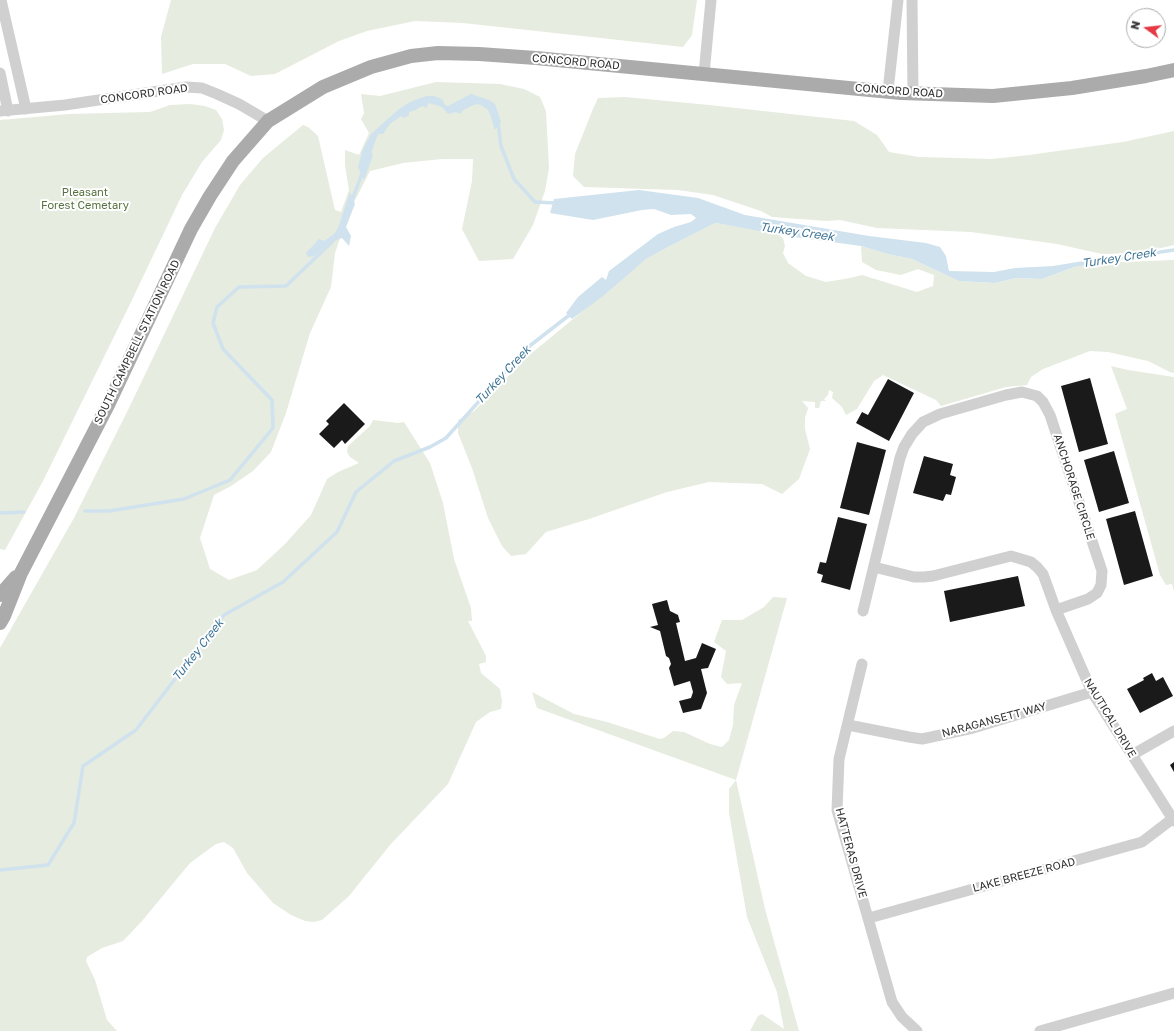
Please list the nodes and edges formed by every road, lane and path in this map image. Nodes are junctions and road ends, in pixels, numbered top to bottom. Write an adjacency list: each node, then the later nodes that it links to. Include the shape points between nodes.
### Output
1 (1, 0): 10 (street)
2 (711, 0): 7 (street)
3 (898, 0): 8 (street)
4 (912, 0): 9 (street)
5 (1174, 70): 9 (main road, CONCORD ROAD, via 1072,88 992,96)
6 (0, 73): 11 (street)
7 (704, 74): 8 (main road, CONCORD ROAD); 12 (main road, CONCORD ROAD, via 536,58 438,53 411,56 372,67 323,87)
8 (888, 91): 9 (main road, CONCORD ROAD)
9 (913, 93)
10 (26, 109): 11 (street, CONCORD ROAD); 12 (street, CONCORD ROAD, via 186,87 202,88 217,94)
11 (4, 111)
12 (268, 121): 14 (main road, SOUTH CAMPBELL STATION ROAD, via 233,161 195,222 108,405)
13 (874, 567): 16 (street, via 924,577 1011,556 1030,562 1043,574); 16 (street, ANCHORAGE CIRCLE, via 900,458 917,427 940,414 1006,394 1032,394 1043,402 1050,415 1100,565 1102,578 1099,590 1093,596); 17 (street, ANCHORAGE CIRCLE)
14 (21, 573): 15 (main road, SOUTH CAMPBELL STATION ROAD); 18 (main road, SOUTH CAMPBELL STATION ROAD)
15 (0, 594)
16 (1056, 610): 20 (street, NAUTICAL DRIVE)
17 (863, 611)
18 (0, 623)
19 (862, 664): 21 (street, HATTERAS DRIVE)
20 (1092, 692): 21 (street, NARAGANSETT WAY, via 973,728 922,738); 23 (street, NAUTICAL DRIVE)
21 (848, 725): 25 (street, HATTERAS DRIVE, via 839,758 837,810)
22 (1174, 731): 23 (street)
23 (1132, 755): 24 (street, NAUTICAL DRIVE)
24 (1173, 820): 25 (street, LAKE BREEZE ROAD, via 1142,842)
25 (869, 918): 27 (street, HATTERAS DRIVE, via 892,1002 902,1017)
26 (1174, 992): 28 (street)
27 (917, 1031)
28 (1040, 1031)

